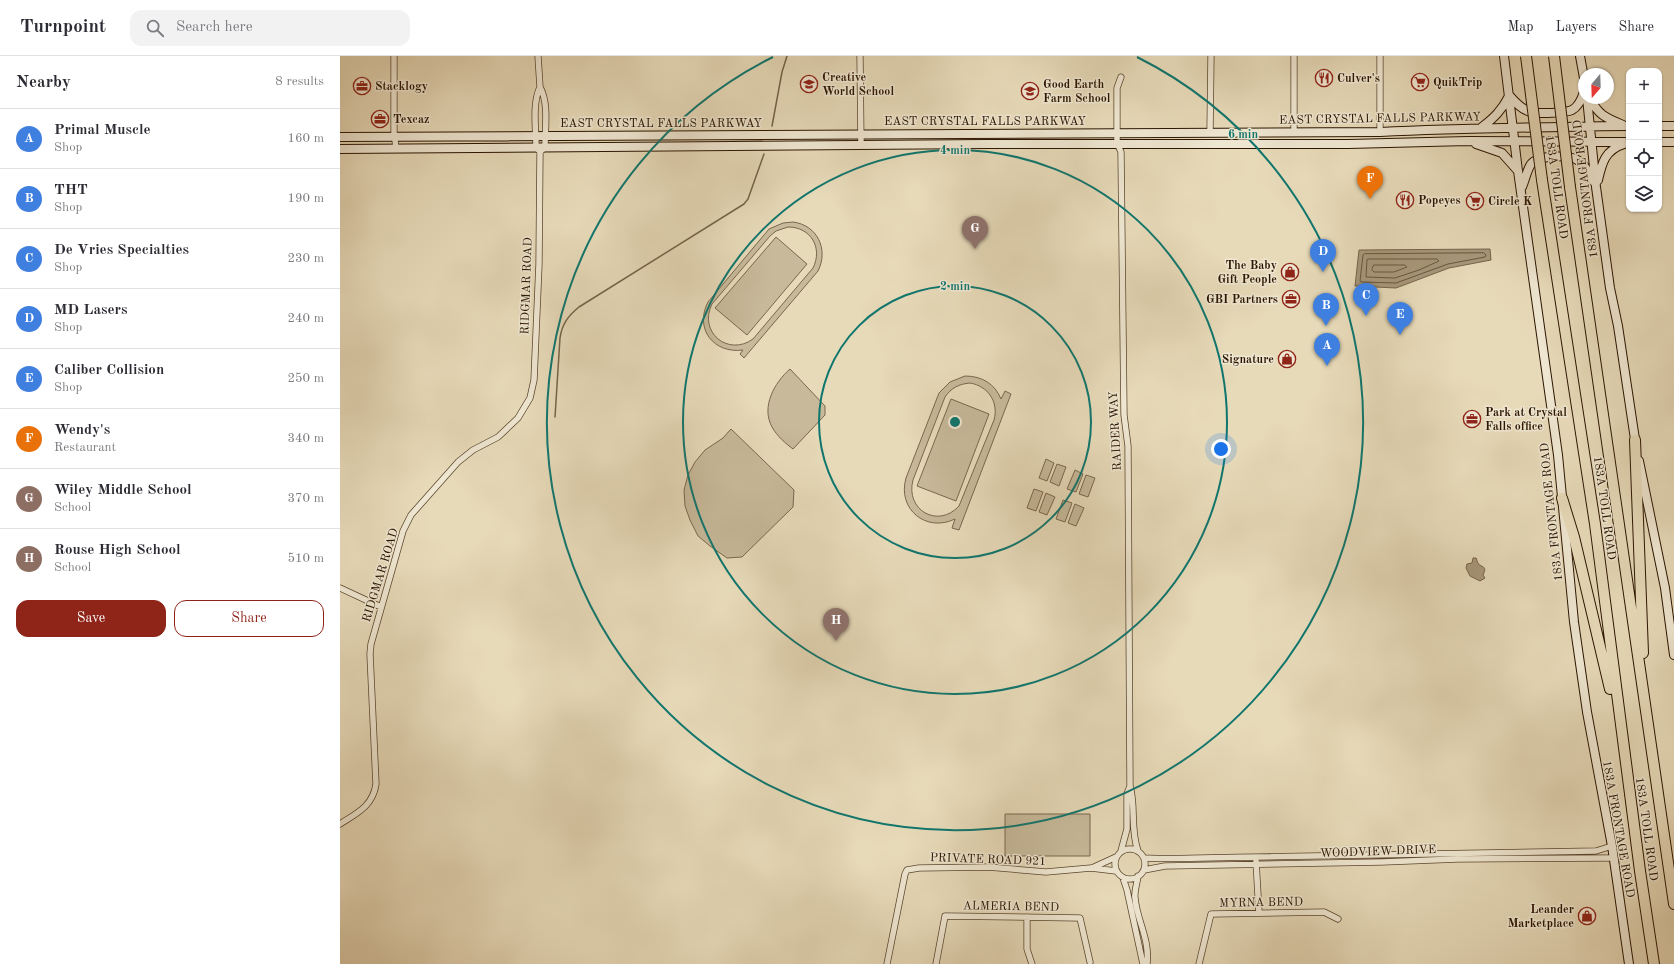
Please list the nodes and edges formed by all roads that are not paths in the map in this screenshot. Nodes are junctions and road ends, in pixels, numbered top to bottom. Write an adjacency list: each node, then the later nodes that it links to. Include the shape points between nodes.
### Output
1 (394, 56): 35 (street)
2 (538, 56): 13 (street)
3 (860, 56): 31 (street)
4 (1211, 56): 25 (street)
5 (1294, 56): 26 (street)
6 (1380, 56): 27 (street)
7 (1504, 56): 14 (main road, 183A FRONTAGE ROAD)
8 (1526, 56): 61 (highway, 183A TOLL ROAD, bridge, via 1542,180 1595,524)
9 (1554, 56): 60 (highway, 183A TOLL ROAD, bridge, via 1570,187)
10 (1580, 56): 11 (main road)
11 (1582, 68)
12 (1121, 77): 29 (street, RAIDER WAY, via 1117,88)
13 (540, 87): 32 (street, via 536,103); 33 (street, via 544,93)
14 (1509, 95): 15 (main road, via 1519,106 1531,112 1572,110); 22 (main road, 183A FRONTAGE ROAD); 23 (main road, via 1495,118)
15 (1578, 104)
16 (1588, 104): 24 (main road, 183A FRONTAGE ROAD)
17 (1593, 104): 18 (main road, via 1597,111 1610,120)
18 (1626, 125)
19 (1626, 126): 24 (main road, EAST CRYSTAL FALLS PARKWAY)
20 (1662, 126): 21 (main road)
21 (1674, 126)
22 (1513, 127): 23 (main road, EAST CRYSTAL FALLS PARKWAY); 24 (main road, EAST CRYSTAL FALLS PARKWAY); 37 (main road, 183A FRONTAGE ROAD)
23 (1482, 128): 27 (main road, EAST CRYSTAL FALLS PARKWAY)
24 (1590, 128): 38 (main road, 183A FRONTAGE ROAD)
25 (1210, 132): 26 (main road, EAST CRYSTAL FALLS PARKWAY); 29 (main road, EAST CRYSTAL FALLS PARKWAY); 42 (main road)
26 (1294, 132): 27 (main road, EAST CRYSTAL FALLS PARKWAY); 43 (main road)
27 (1380, 132)
28 (986, 133): 29 (main road, EAST CRYSTAL FALLS PARKWAY); 31 (main road, EAST CRYSTAL FALLS PARKWAY); 45 (main road)
29 (1117, 133): 46 (street, RAIDER WAY)
30 (731, 134): 31 (main road, EAST CRYSTAL FALLS PARKWAY); 33 (main road, EAST CRYSTAL FALLS PARKWAY); 48 (main road)
31 (860, 134): 47 (street)
32 (536, 135): 33 (main road, EAST CRYSTAL FALLS PARKWAY); 35 (main road, EAST CRYSTAL FALLS PARKWAY); 51 (street)
33 (545, 135): 51 (street)
34 (340, 137): 35 (main road, EAST CRYSTAL FALLS PARKWAY)
35 (395, 137): 50 (street)
36 (1468, 141): 37 (main road, EAST CRYSTAL FALLS PARKWAY); 43 (main road, EAST CRYSTAL FALLS PARKWAY); 52 (main road, via 1502,153)
37 (1515, 141): 38 (main road, EAST CRYSTAL FALLS PARKWAY); 52 (main road, 183A FRONTAGE ROAD)
38 (1591, 142): 39 (main road, EAST CRYSTAL FALLS PARKWAY); 53 (main road, 183A FRONTAGE ROAD)
39 (1626, 142)
40 (1662, 142): 41 (main road)
41 (1674, 142)
42 (1210, 143): 43 (main road, EAST CRYSTAL FALLS PARKWAY); 46 (main road, EAST CRYSTAL FALLS PARKWAY)
43 (1294, 143)
44 (1626, 143): 53 (main road, via 1607,154)
45 (986, 144): 46 (main road, EAST CRYSTAL FALLS PARKWAY); 47 (main road, EAST CRYSTAL FALLS PARKWAY)
46 (1117, 144): 62 (street, RAIDER WAY, via 1121,152 1124,415 1128,462)
47 (861, 145): 48 (main road, EAST CRYSTAL FALLS PARKWAY)
48 (733, 146): 51 (main road, EAST CRYSTAL FALLS PARKWAY)
49 (340, 148): 50 (main road, EAST CRYSTAL FALLS PARKWAY)
50 (396, 148): 51 (main road, EAST CRYSTAL FALLS PARKWAY)
51 (540, 148): 58 (street, RIDGMAR ROAD, via 538,280 534,380 530,398 521,414 505,431 458,462 412,515 403,531)
52 (1518, 171): 54 (main road, 183A FRONTAGE ROAD)
53 (1596, 187): 54 (main road, via 1588,170 1579,161 1571,157 1554,157 1536,159 1531,164); 55 (main road, 183A FRONTAGE ROAD)
54 (1522, 190): 56 (main road, 183A FRONTAGE ROAD)
55 (1635, 440): 59 (main road, 183A FRONTAGE ROAD, via 1665,588); 60 (highway)
56 (1562, 498): 61 (highway, via 1574,537); 64 (main road, 183A FRONTAGE ROAD, via 1574,622 1587,712)
57 (340, 588): 58 (street)
58 (381, 607): 63 (street, RIDGMAR ROAD, via 370,654 375,791 366,807)
59 (1674, 655)
60 (1645, 705): 77 (highway, 183A TOLL ROAD)
61 (1621, 732): 89 (highway, 183A TOLL ROAD)
62 (1130, 786): 65 (street, RAIDER WAY, via 1127,794 1127,829); 66 (street, RAIDER WAY, via 1133,795 1133,832)
63 (340, 824)
64 (1612, 846): 68 (street, WOODVIEW DRIVE, via 1596,851); 70 (main road, 183A FRONTAGE ROAD)
65 (1121, 851): 66 (street); 67 (street)
66 (1138, 851): 69 (street)
67 (1116, 857): 72 (street, PRIVATE ROAD 921); 74 (street)
68 (1256, 857): 69 (street, WOODVIEW DRIVE); 71 (street)
69 (1144, 858): 73 (street)
70 (1613, 858): 71 (street, WOODVIEW DRIVE, via 1458,859); 88 (main road, 183A FRONTAGE ROAD)
71 (1256, 865): 73 (street, WOODVIEW DRIVE, via 1165,866); 78 (street)
72 (1092, 868): 74 (street, PRIVATE ROAD 921); 82 (street, PRIVATE ROAD 921, via 1046,872 988,867 907,870)
73 (1144, 870): 75 (street)
74 (1116, 871): 76 (street)
75 (1138, 876): 76 (street); 86 (street, via 1135,899 1144,932)
76 (1123, 878): 85 (street)
77 (1674, 904)
78 (1259, 913): 80 (street, MYRNA BEND, via 1324,912); 87 (street, MYRNA BEND, via 1211,914)
79 (1027, 917): 81 (street, ALMERIA BEND, via 1080,918); 83 (street, ALMERIA BEND, via 945,916); 84 (street, via 1027,949)
80 (1338, 919)
81 (1090, 962)
82 (887, 964)
83 (936, 964)
84 (1032, 964)
85 (1143, 964)
86 (1147, 964)
87 (1199, 964)
88 (1629, 964)
89 (1654, 964)

